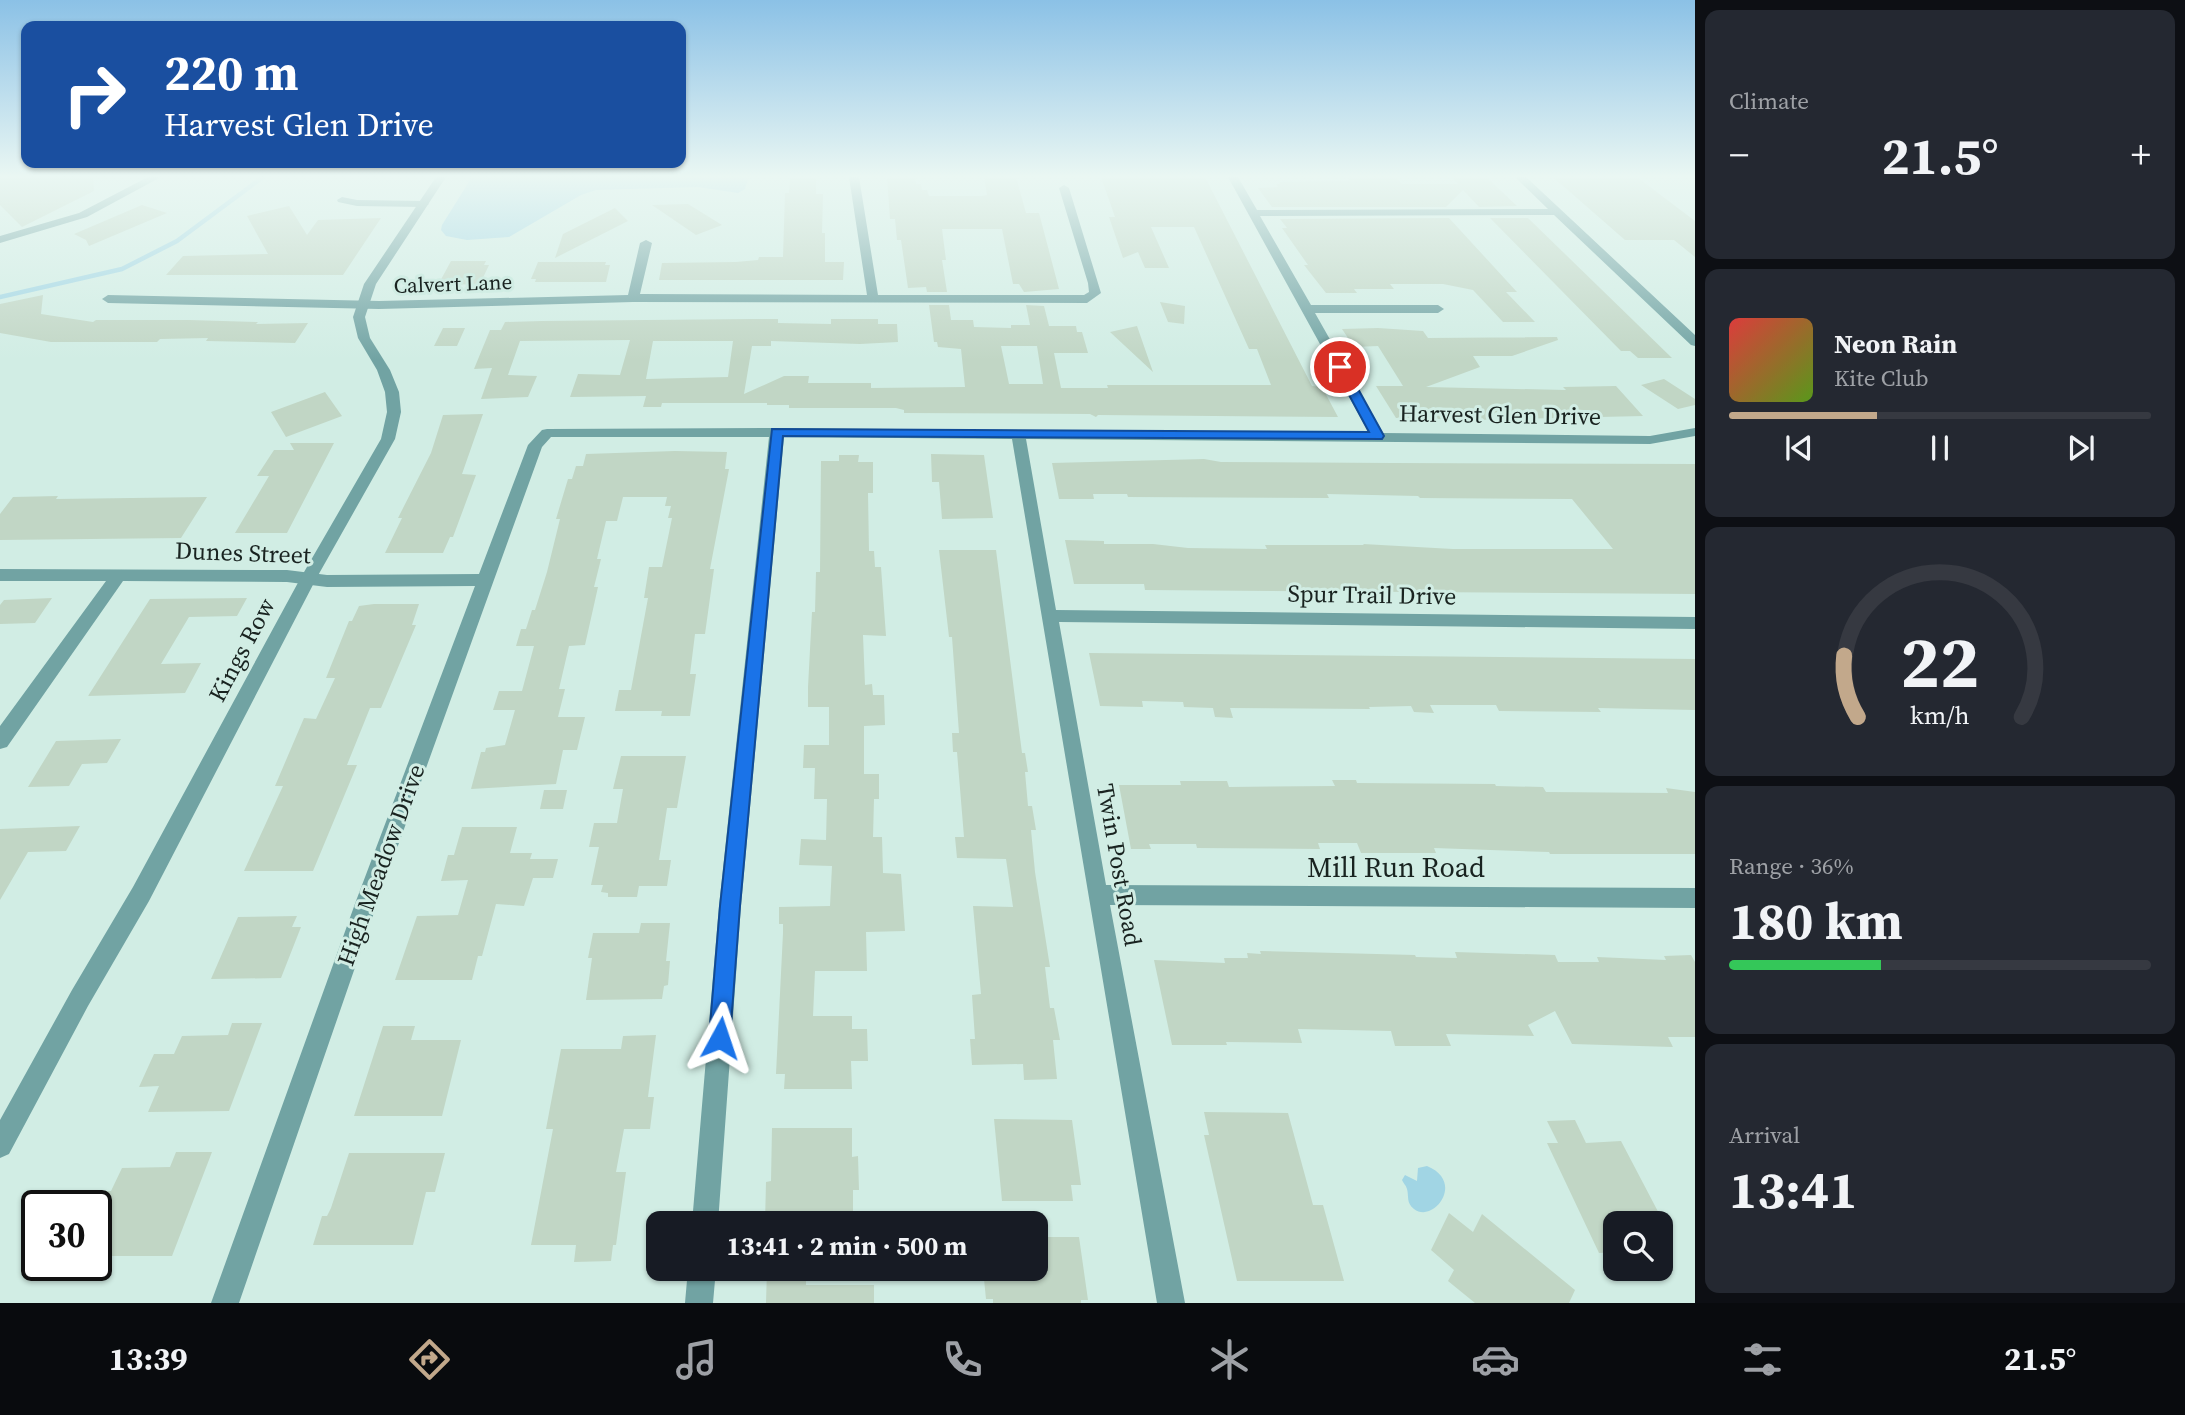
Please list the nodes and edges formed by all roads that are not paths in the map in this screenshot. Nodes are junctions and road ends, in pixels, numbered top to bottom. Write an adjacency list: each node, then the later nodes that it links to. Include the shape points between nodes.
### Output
1 (401, 238): 10 (street)
2 (864, 238): 8 (street)
3 (1080, 238): 8 (street, Calvert Lane, via 1094,283 1092,297)
4 (1267, 238): 11 (street)
5 (1584, 238): 13 (street)
6 (646, 243): 7 (street)
7 (633, 298): 8 (street, Calvert Lane); 10 (street, Calvert Lane)
8 (873, 298)
9 (108, 299): 10 (street, Calvert Lane)
10 (360, 304): 21 (street, Kings Row, via 360,334 391,387 391,429)
11 (1307, 309): 12 (street); 18 (street)
12 (1438, 309)
13 (1695, 342)
14 (777, 432): 16 (street, Harvest Glen Drive); 17 (street, Harvest Glen Drive); 29 (street, via 731,893)
15 (1695, 432): 18 (street, Harvest Glen Drive, via 1650,440)
16 (547, 433): 22 (street, High Meadow Drive, via 535,445)
17 (1018, 435): 18 (street, Harvest Glen Drive); 23 (street, Twin Post Road)
18 (1378, 436)
19 (0, 575): 20 (street, Dunes Street)
20 (119, 575): 21 (street, Dunes Street); 25 (street)
21 (308, 579): 22 (street, Dunes Street); 28 (street, Kings Row, via 141,894)
22 (485, 580): 31 (street, High Meadow Drive)
23 (1048, 616): 24 (street, Spur Trail Drive); 26 (street, Twin Post Road)
24 (1695, 623)
25 (0, 741)
26 (1097, 895): 27 (street, Mill Run Road); 33 (street, Twin Post Road)
27 (1695, 898)
28 (0, 1145)
29 (706, 1211)
30 (701, 1281): 32 (street)
31 (225, 1303)
32 (699, 1303)
33 (1171, 1303)

